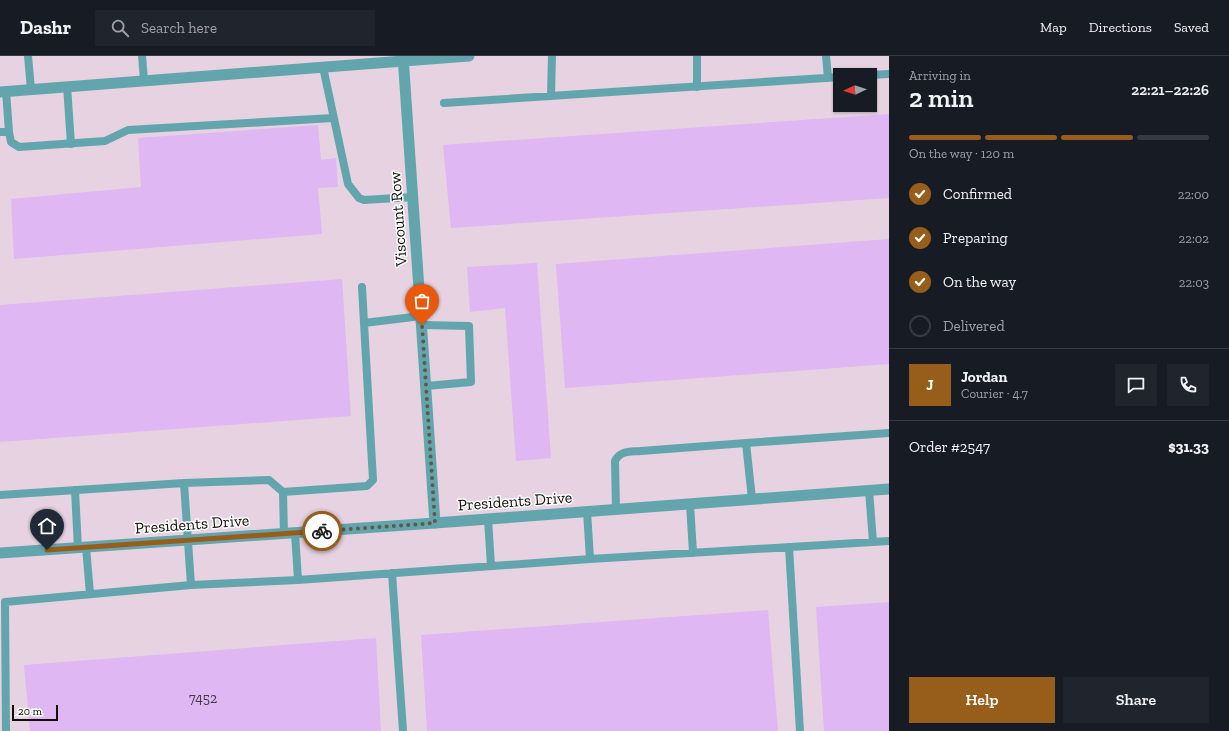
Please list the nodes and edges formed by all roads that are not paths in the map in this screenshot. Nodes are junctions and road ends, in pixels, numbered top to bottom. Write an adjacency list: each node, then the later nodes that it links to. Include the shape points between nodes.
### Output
1 (28, 56): 16 (lane)
2 (142, 56): 13 (lane)
3 (469, 56): 7 (street)
4 (552, 56): 18 (lane)
5 (697, 56): 15 (lane)
6 (826, 56): 11 (lane)
7 (403, 58): 8 (street); 24 (street, Viscount Row)
8 (323, 67): 13 (street); 20 (lane)
9 (889, 74): 10 (lane)
10 (877, 75)
11 (828, 78): 12 (lane); 15 (lane)
12 (833, 78)
13 (144, 80): 14 (street)
14 (67, 86): 16 (street); 23 (lane)
15 (697, 87): 18 (lane)
16 (31, 89): 17 (street)
17 (3, 91): 22 (lane)
18 (551, 96): 19 (lane)
19 (444, 103)
20 (333, 118): 23 (lane, via 128,130 105,141); 24 (lane, via 348,184 359,198 364,200)
21 (0, 132): 22 (lane)
22 (9, 132): 23 (lane, via 11,142 19,147)
23 (71, 144)
24 (413, 197): 26 (street, Viscount Row)
25 (362, 287): 27 (lane)
26 (421, 321): 27 (lane); 28 (street, Viscount Row); 28 (lane, via 469,326 471,382)
27 (364, 323): 35 (lane, via 373,480 367,486)
28 (426, 386): 42 (street, Viscount Row)
29 (889, 433): 30 (lane)
30 (746, 443): 37 (lane); 39 (lane, via 619,454 615,461)
31 (184, 483): 33 (lane); 35 (lane, via 269,480); 44 (lane)
32 (889, 489): 34 (street, Presidents Drive)
33 (76, 490): 36 (lane); 47 (lane)
34 (869, 490): 37 (street, Presidents Drive); 46 (lane)
35 (283, 492): 43 (lane)
36 (0, 495)
37 (752, 499): 38 (street, Presidents Drive)
38 (690, 504): 39 (street, Presidents Drive); 50 (lane)
39 (616, 509): 40 (street, Presidents Drive)
40 (587, 511): 41 (street, Presidents Drive); 51 (lane)
41 (488, 519): 42 (street, Presidents Drive); 52 (lane)
42 (435, 523): 43 (street, Presidents Drive)
43 (289, 533): 44 (street, Presidents Drive); 54 (lane)
44 (189, 540): 47 (street, Presidents Drive); 55 (lane)
45 (889, 541): 46 (lane)
46 (873, 542): 48 (lane)
47 (82, 547): 49 (street, Presidents Drive); 56 (lane)
48 (789, 547): 50 (lane); 59 (lane)
49 (0, 553)
50 (693, 553): 51 (lane)
51 (590, 559): 52 (lane)
52 (491, 566): 53 (lane)
53 (392, 573): 54 (lane); 58 (lane)
54 (298, 580): 55 (lane)
55 (191, 585): 56 (lane)
56 (90, 594): 57 (lane, via 5,602)
57 (6, 731)
58 (403, 731)
59 (800, 731)

